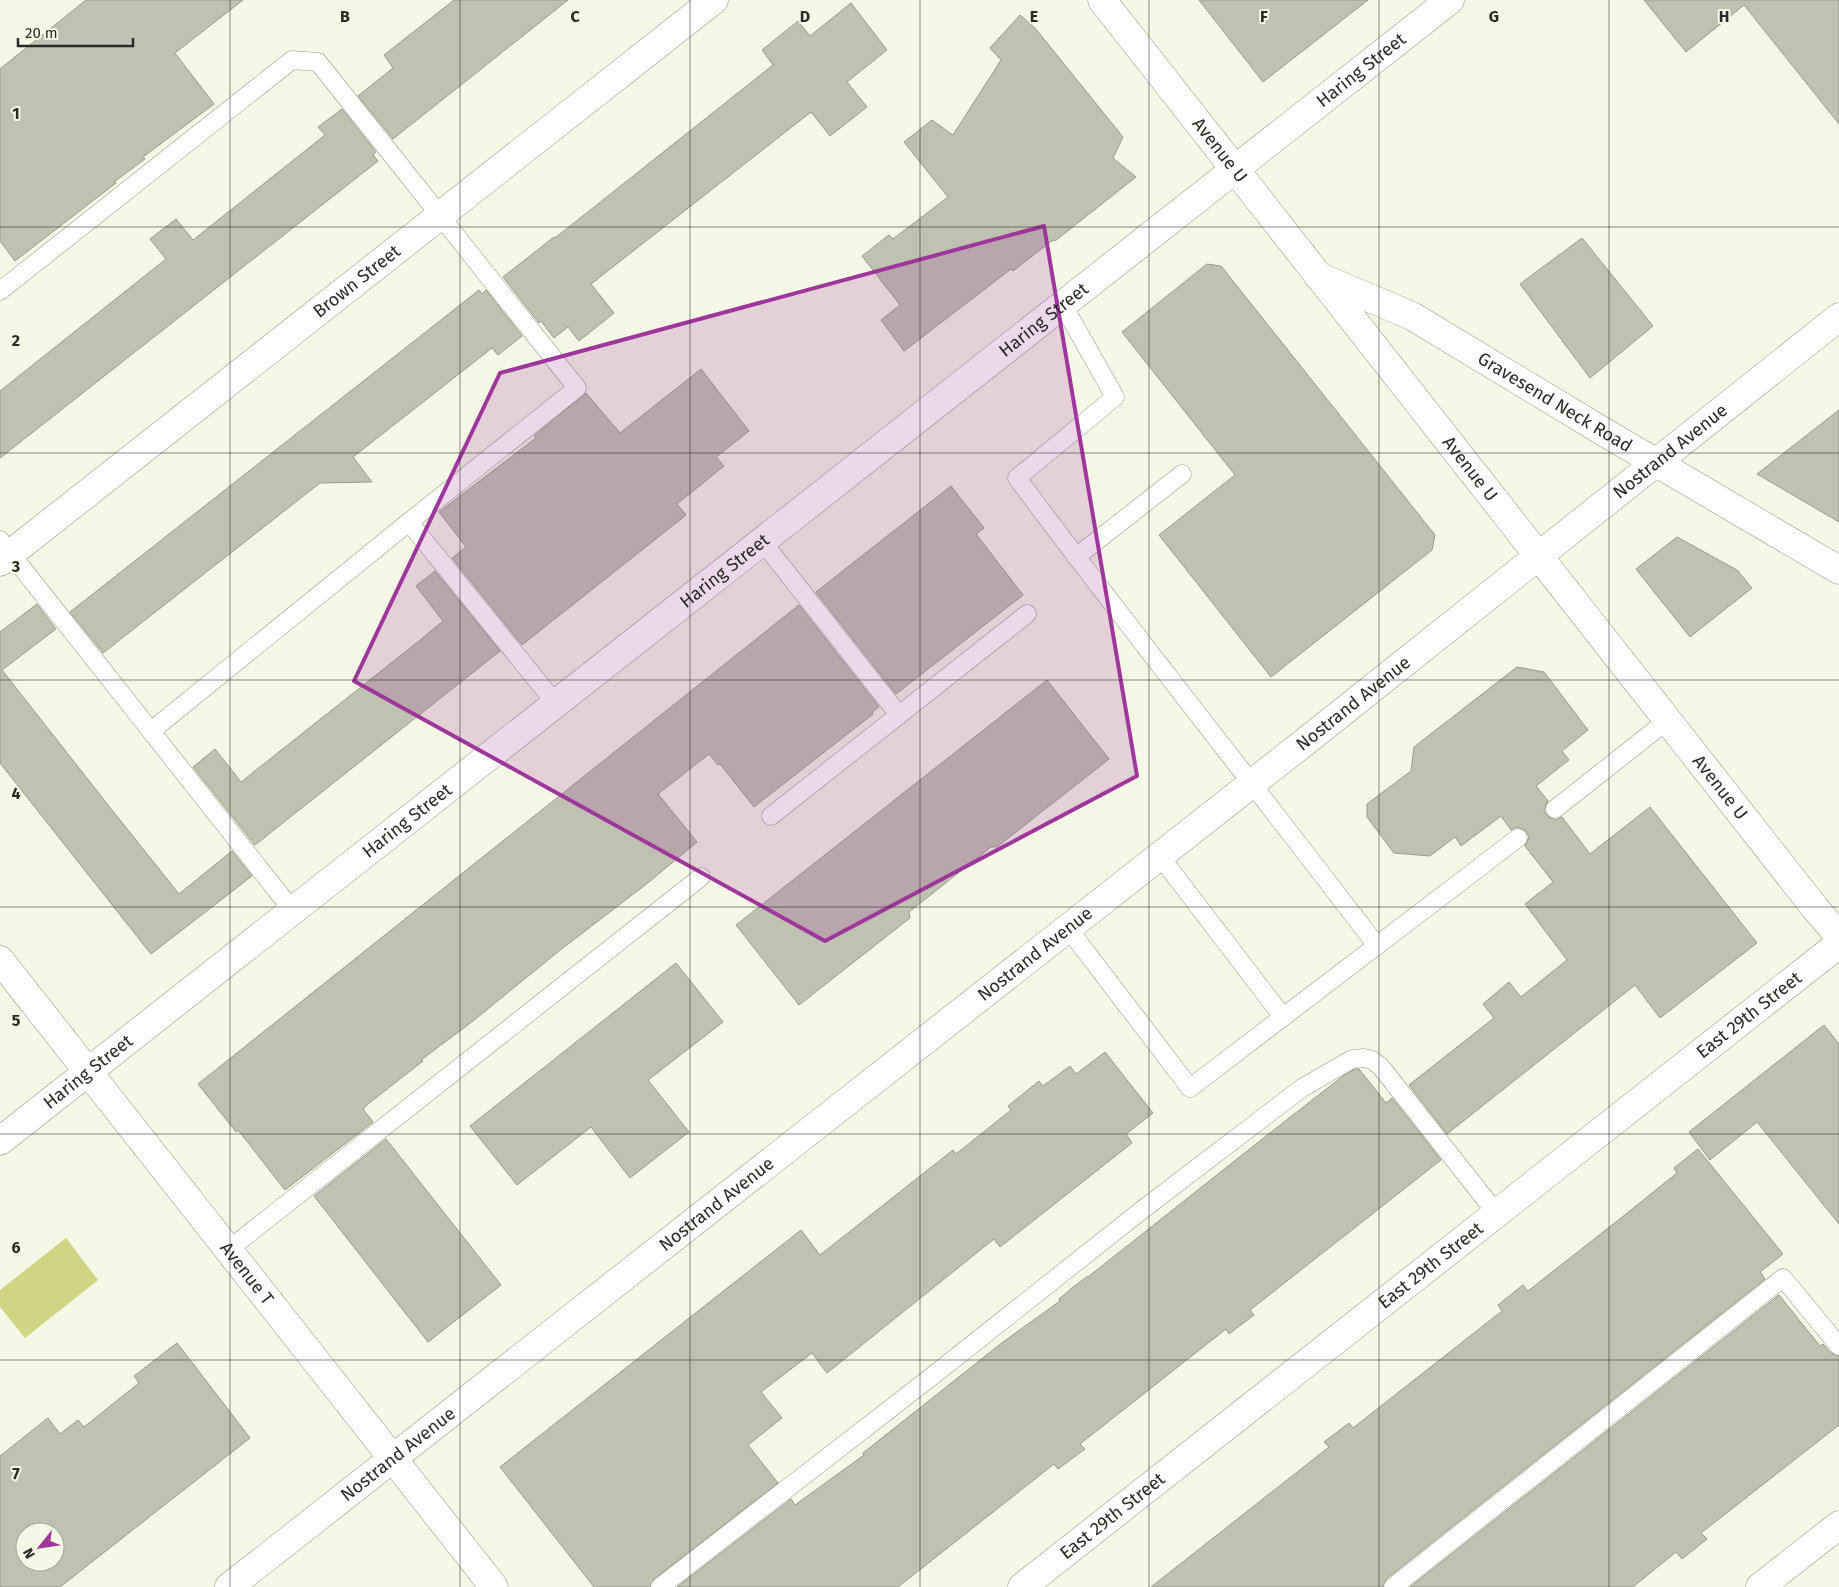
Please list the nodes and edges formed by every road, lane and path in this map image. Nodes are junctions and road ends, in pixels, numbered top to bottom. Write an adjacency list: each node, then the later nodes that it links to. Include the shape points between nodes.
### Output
1 (714, 0): 5 (street, Brown Street)
2 (1102, 0): 4 (street, Avenue U)
3 (1450, 0): 4 (street, Haring Street)
4 (1235, 170): 6 (street, Avenue U); 8 (street, Haring Street)
5 (440, 216): 7 (lane, via 318,62 292,60); 12 (lane, via 577,388); 14 (street, Brown Street)
6 (1318, 276): 10 (street, Gravesend Neck Road, via 1412,316); 15 (street, Avenue U)
7 (0, 291)
8 (1063, 305): 13 (street, Haring Street); 16 (lane, via 1115,397 1017,478)
9 (1839, 317): 10 (street, Nostrand Avenue)
10 (1656, 462): 15 (street, Nostrand Avenue); 17 (street, Gravesend Neck Road)
11 (1182, 474): 16 (lane)
12 (409, 522): 19 (lane); 22 (lane)
13 (762, 541): 19 (street, Haring Street); 20 (lane)
14 (4, 552): 22 (lane)
15 (1539, 556): 21 (street, Avenue U); 23 (street, Nostrand Avenue)
16 (1076, 557): 23 (lane)
17 (1839, 570)
18 (1027, 614): 20 (lane)
19 (556, 704): 29 (street, Haring Street)
20 (899, 715): 25 (lane)
21 (1668, 720): 24 (lane); 31 (street, Avenue U)
22 (151, 731): 29 (lane)
23 (1252, 783): 27 (street, Nostrand Avenue); 33 (lane)
24 (1555, 809)
25 (771, 816)
26 (1518, 838): 33 (lane)
27 (1159, 856): 30 (street, Nostrand Avenue); 35 (lane)
28 (701, 877): 39 (lane)
29 (293, 911): 36 (street, Haring Street)
30 (1067, 927): 35 (lane, via 1190,1088); 41 (street, Nostrand Avenue)
31 (1839, 936)
32 (1839, 944): 38 (street, East 29th Street)
33 (1377, 946): 35 (lane)
34 (0, 960): 36 (street, Avenue T)
35 (1283, 1017)
36 (88, 1072): 37 (street, Haring Street); 39 (street, Avenue T)
37 (0, 1141)
38 (1497, 1214): 45 (lane, via 1381,1067 1372,1060 1352,1059 1302,1088 1256,1123); 46 (street, East 29th Street)
39 (228, 1250): 41 (street, Avenue T)
40 (1839, 1346): 47 (lane, via 1783,1278)
41 (392, 1458): 43 (street, Nostrand Avenue); 44 (street, Avenue T)
42 (1839, 1525): 48 (street)
43 (228, 1587)
44 (494, 1587)
45 (660, 1587)
46 (1022, 1587)
47 (1393, 1587)
48 (1760, 1587)

